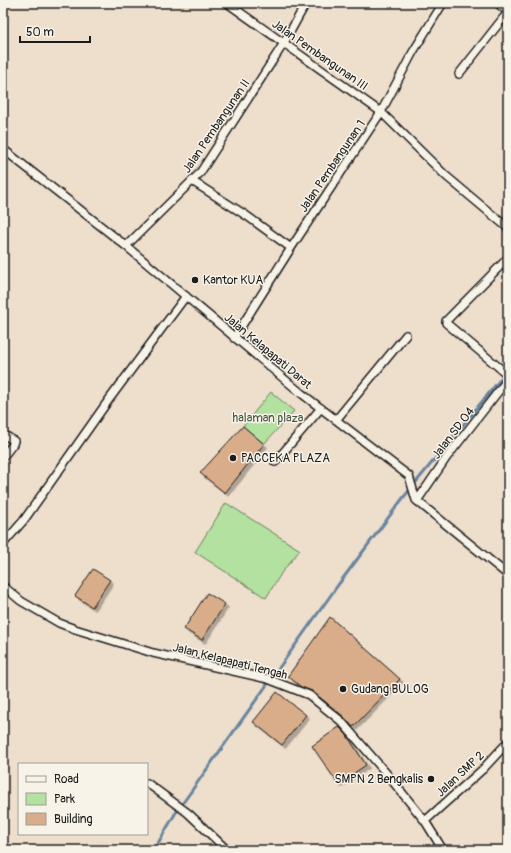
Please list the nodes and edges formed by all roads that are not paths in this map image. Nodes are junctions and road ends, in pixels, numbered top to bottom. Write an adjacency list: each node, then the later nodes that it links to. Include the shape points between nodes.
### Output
1 (227, 3): 6 (street, Jalan Pembangunan III)
2 (306, 3): 6 (street, Jalan Pembangunan II)
3 (443, 3): 8 (street, Jalan Pembangunan 1)
4 (497, 3): 5 (street)
5 (508, 12): 7 (street)
6 (284, 43): 8 (street, Jalan Pembangunan III); 10 (street, Jalan Pembangunan II, via 223,139)
7 (459, 74)
8 (381, 112): 11 (street, Jalan Pembangunan III, via 446,176); 13 (street, Jalan Pembangunan 1)
9 (3, 149): 12 (street, Jalan Kelapapati Darat)
10 (192, 181): 12 (street, Jalan Pembangunan II); 13 (street)
11 (508, 228)
12 (126, 246): 15 (street, Jalan Kelapapati Darat)
13 (291, 248): 17 (street, Jalan Pembangunan 1)
14 (508, 258): 18 (street, via 446,321)
15 (186, 296): 17 (street, Jalan Kelapapati Darat); 26 (street, via 24,520)
16 (406, 335): 21 (street)
17 (234, 338): 20 (street, Jalan Kelapapati Darat)
18 (507, 374)
19 (508, 379): 25 (street, Jalan SD 04)
20 (320, 408): 21 (street, Jalan Kelapapati Darat); 24 (street)
21 (336, 420): 25 (street, Jalan Kelapapati Darat, via 409,476)
22 (3, 434): 23 (street, via 14,441)
23 (3, 457)
24 (275, 462)
25 (416, 500): 27 (street)
26 (3, 544)
27 (508, 575)
28 (3, 586): 31 (street, Jalan Kelapapati Tengah, via 22,601 74,630 153,653 268,679 309,695 336,716)
29 (508, 742): 31 (street, Jalan SMP 2, via 483,769)
30 (148, 784): 32 (street, via 188,813)
31 (425, 821): 33 (street, Jalan Kelapapati Tengah)
32 (227, 850)
33 (443, 850)

